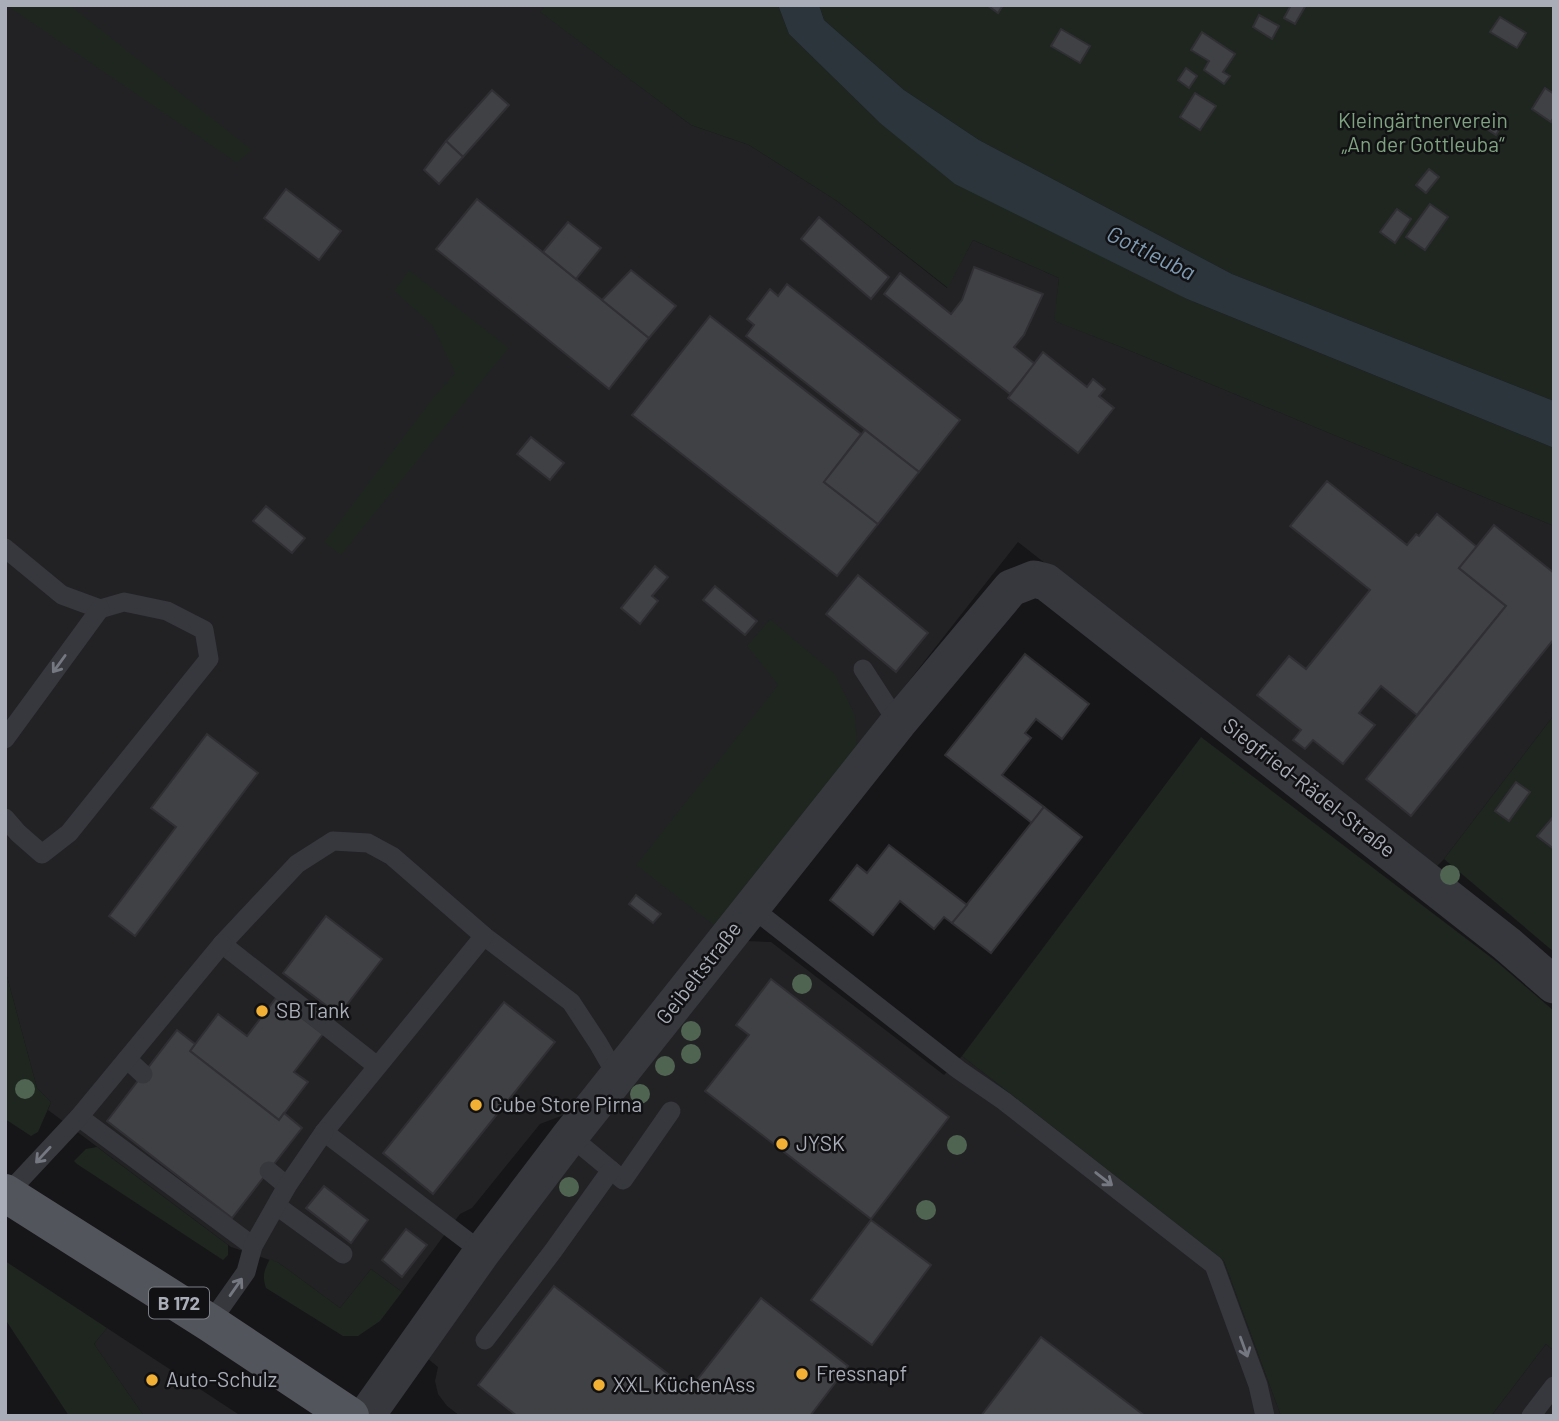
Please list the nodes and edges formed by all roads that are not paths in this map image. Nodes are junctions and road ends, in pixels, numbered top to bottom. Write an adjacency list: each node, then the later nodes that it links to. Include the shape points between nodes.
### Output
1 (5, 548): 3 (lane, via 62,595)
2 (1062, 594): 5 (street, Geibeltstraße, via 1034,579 1011,588); 11 (street, Siegfried-Rädel-Straße)
3 (100, 609): 6 (lane, one-way to 6); 7 (lane, via 124,602 167,611 204,630 209,659 69,833 42,854)
4 (863, 669): 5 (lane)
5 (898, 723): 8 (street, Geibeltstraße)
6 (5, 739)
7 (5, 818)
8 (751, 906): 15 (street, Geibeltstraße); 33 (lane, one-way to 33, via 1214,1265)
9 (484, 936): 10 (lane, via 393,856 368,843 333,841 297,864); 13 (lane); 15 (lane, via 570,1002)
10 (222, 944): 12 (lane); 13 (lane)
11 (1554, 985)
12 (127, 1059): 14 (lane); 17 (lane)
13 (377, 1066): 18 (lane)
14 (143, 1074)
15 (617, 1076): 19 (street, Geibeltstraße)
16 (671, 1111): 20 (lane, via 622,1180)
17 (79, 1117): 23 (lane, one-way to 23); 25 (lane)
18 (324, 1132): 22 (lane); 26 (lane)
19 (570, 1136): 20 (lane); 26 (street, Geibeltstraße)
20 (611, 1170): 29 (lane)
21 (269, 1171): 22 (lane)
22 (287, 1186): 24 (lane)
23 (6, 1194): 28 (main road, B 172)
24 (277, 1206): 25 (lane); 27 (lane)
25 (253, 1246): 28 (lane, one-way to 25, via 246,1272)
26 (482, 1252): 32 (street, Geibeltstraße)
27 (343, 1254)
28 (210, 1323): 31 (main road, B 172)
29 (485, 1340)
30 (1554, 1386): 34 (lane)
31 (350, 1416)
32 (366, 1416)
33 (1265, 1416)
34 (1531, 1416)

